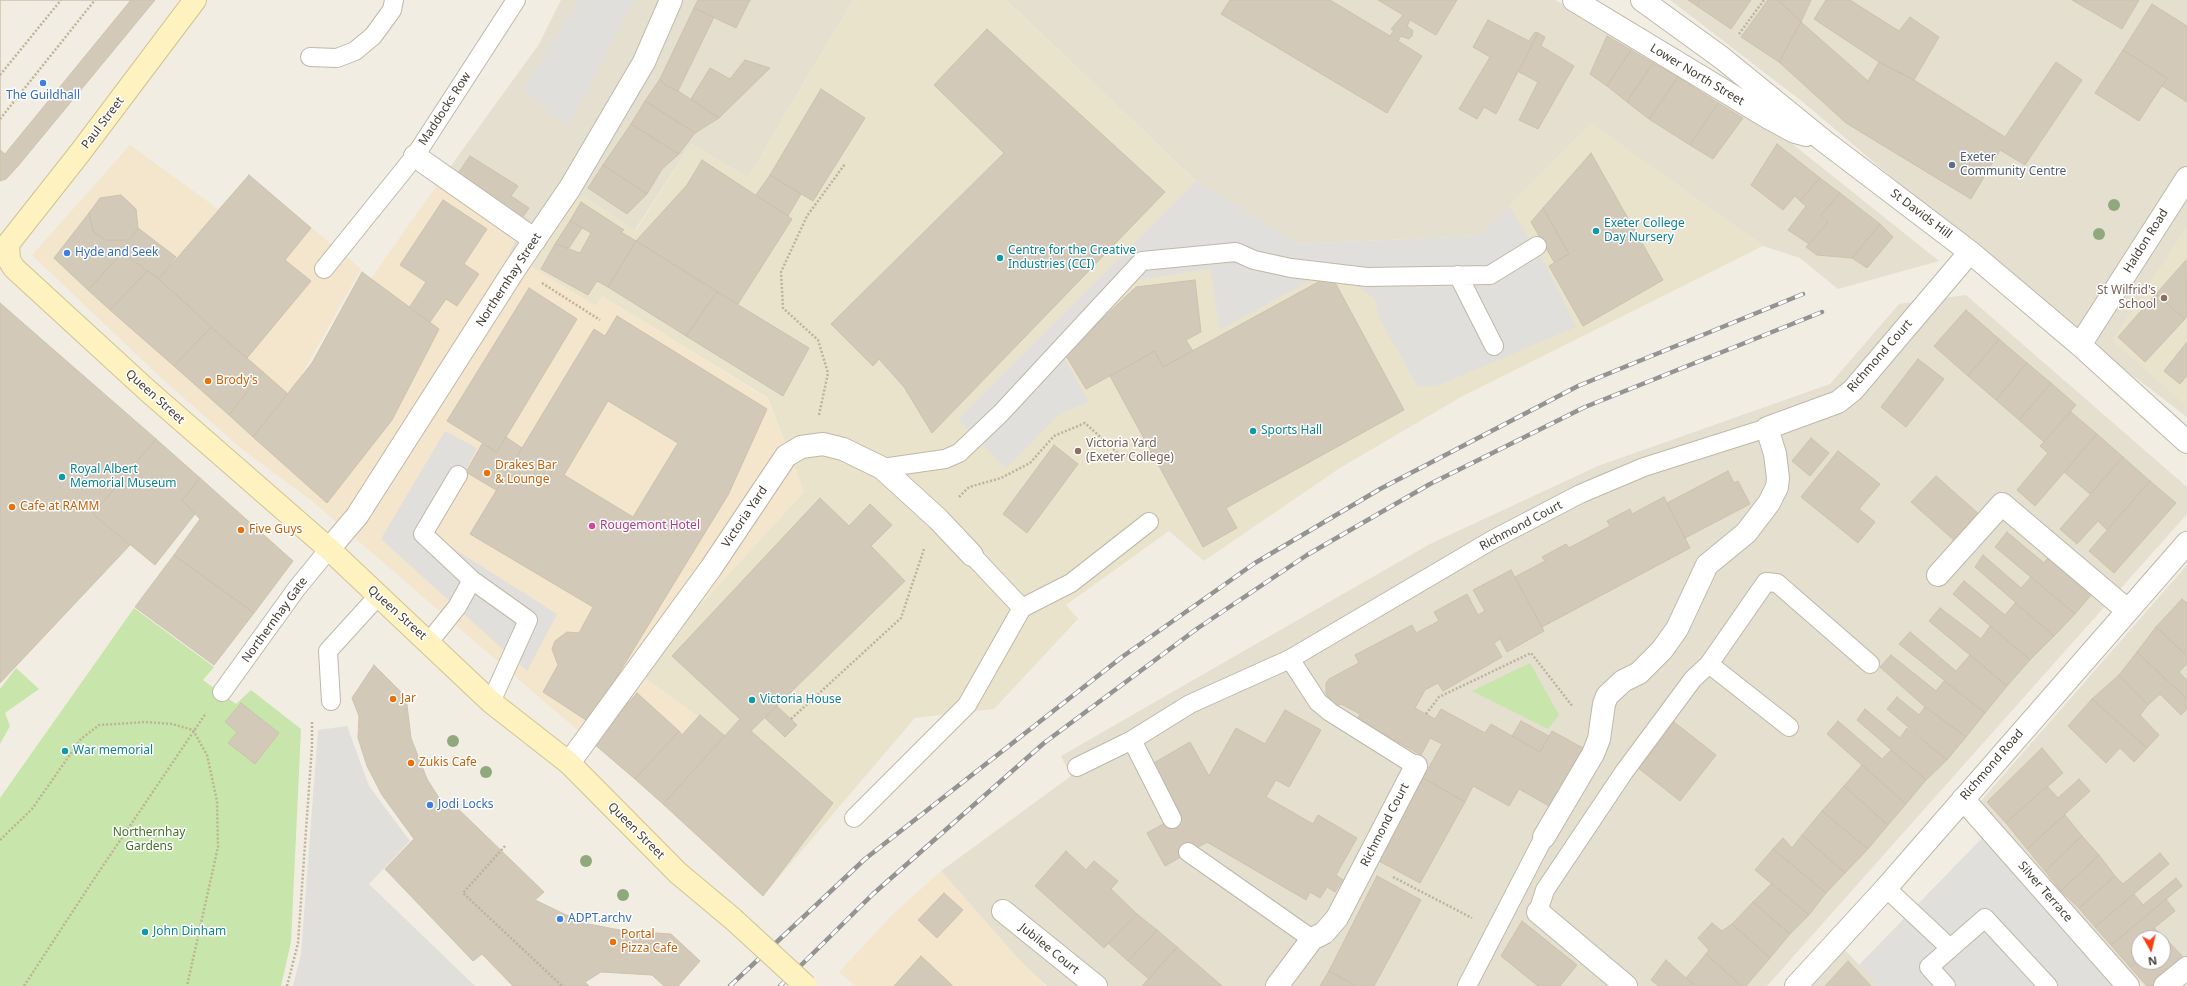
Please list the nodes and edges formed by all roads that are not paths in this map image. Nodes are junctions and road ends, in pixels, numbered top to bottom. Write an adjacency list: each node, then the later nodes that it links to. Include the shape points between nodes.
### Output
1 (394, 0): 7 (lane, via 392,10 373,36 355,50 337,58)
2 (516, 0): 9 (lane, Maddocks Row)
3 (671, 0): 11 (street, Northernhay Street, via 644,62 570,188)
4 (1574, 0): 8 (street, Lower North Street, via 1769,118 1795,132)
5 (1642, 0): 8 (street, St Davids Hill, via 1722,58)
6 (194, 2): 12 (street, Paul Street, via 79,154)
7 (310, 57)
8 (1824, 141): 14 (street, St Davids Hill)
9 (415, 156): 11 (street, Maddocks Row); 15 (lane)
10 (2187, 178): 17 (street, Haldon Road)
11 (535, 240): 25 (street, Northernhay Street, via 357,516)
12 (3, 242): 25 (street, Queen Street, via 14,268 148,391)
13 (1537, 246): 16 (lane, via 1490,275)
14 (1970, 252): 17 (street, St Davids Hill); 19 (street, Richmond Court, via 1853,390 1838,402)
15 (324, 269)
16 (1458, 275): 18 (lane); 21 (lane, via 1367,277 1292,268 1254,260 1236,252 1142,262 1001,413 959,453 945,459)
17 (2080, 345): 20 (street, St Davids Hill)
18 (1494, 346)
19 (1767, 428): 33 (lane, Richmond Court, via 1644,467 1580,494 1492,540); 47 (street, via 1775,454 1778,478 1777,487 1769,503 1746,533 1708,565 1677,629 1662,650 1639,673 1623,681 1607,696 1593,754)
20 (2187, 442)
21 (882, 468): 26 (street, Victoria Yard, via 938,519); 41 (street, Victoria Yard, via 843,449 823,444 801,447 786,456 711,568)
22 (458, 475): 28 (lane, via 424,534)
23 (1149, 522): 30 (lane, via 1071,583)
24 (2187, 543): 31 (street, Richmond Road)
25 (329, 549): 29 (street, Queen Street); 36 (lane, Northernhay Gate, via 297,588)
26 (972, 555): 30 (lane)
27 (1938, 575): 31 (street, via 2002,504)
28 (472, 580): 32 (lane, via 457,608); 38 (lane, via 528,620)
29 (378, 596): 32 (street, Queen Street); 37 (lane, via 328,650)
30 (1022, 608): 45 (lane, via 967,705)
31 (2127, 610): 44 (street, Richmond Road)
32 (429, 642): 38 (street, Queen Street)
33 (1290, 659): 40 (lane, Richmond Court, via 1190,704); 42 (lane, Richmond Court, via 1318,702)
34 (1709, 664): 35 (lane, via 1766,582 1777,583); 39 (lane); 51 (lane, via 1693,679 1624,772 1545,890)
35 (1870, 664)
36 (222, 692)
37 (332, 701)
38 (491, 702): 41 (street, Queen Street)
39 (1790, 727)
40 (1132, 740): 43 (lane, Richmond Court); 46 (lane)
41 (568, 763): 55 (street, Queen Street, bridge, via 678,873)
42 (1416, 766): 52 (street, Richmond Court, via 1337,918 1324,933)
43 (1077, 767)
44 (1963, 799): 49 (street, Richmond Road); 63 (street, Silver Terrace)
45 (854, 818)
46 (1172, 819)
47 (1544, 837): 58 (lane)
48 (1188, 852): 52 (lane)
49 (1886, 888): 53 (lane); 60 (street, Richmond Road)
50 (1003, 911): 56 (street, Jubilee Court)
51 (1538, 912): 59 (street)
52 (1312, 939): 57 (street, Richmond Court)
53 (1950, 948): 61 (lane, via 1929,967); 62 (lane, via 1985,918)
54 (2187, 968): 64 (street)
55 (806, 986)
56 (1096, 986)
57 (1277, 986)
58 (1467, 986)
59 (1626, 986)
60 (1796, 986)
61 (1946, 986)
62 (2048, 986)
63 (2128, 986)
64 (2165, 986)

